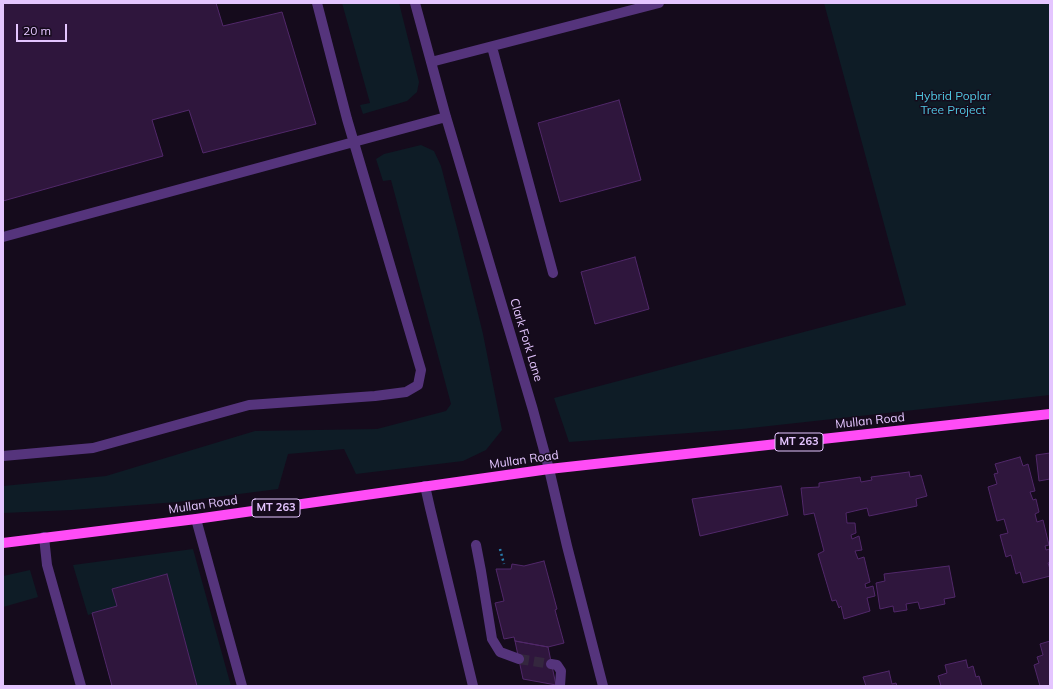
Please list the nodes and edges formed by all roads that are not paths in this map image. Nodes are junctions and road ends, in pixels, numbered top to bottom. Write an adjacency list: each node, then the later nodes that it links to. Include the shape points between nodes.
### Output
1 (317, 3): 7 (street)
2 (415, 3): 5 (street, Clark Fork Lane)
3 (659, 3): 4 (street)
4 (492, 47): 5 (street); 9 (street)
5 (431, 62): 6 (street, Clark Fork Lane)
6 (446, 117): 7 (street); 12 (street, Clark Fork Lane)
7 (354, 142): 8 (street); 11 (street, via 421,370 418,385 406,392 375,396 249,405 93,448)
8 (3, 237)
9 (553, 273)
10 (1050, 414): 12 (main road, Mullan Road / MT 263)
11 (3, 456)
12 (549, 469): 13 (main road, Mullan Road / MT 263); 24 (street, Clark Fork Lane)
13 (426, 486): 14 (main road, Mullan Road / MT 263); 22 (street)
14 (196, 519): 15 (main road, Mullan Road / MT 263); 21 (street)
15 (44, 537): 16 (main road, Mullan Road / MT 263); 20 (street, via 47,565)
16 (3, 543)
17 (476, 545): 18 (street, via 492,639 500,652)
18 (519, 659)
19 (552, 664): 23 (street, via 557,665 561,671)
20 (81, 686)
21 (242, 686)
22 (473, 686)
23 (560, 686)
24 (603, 686)

